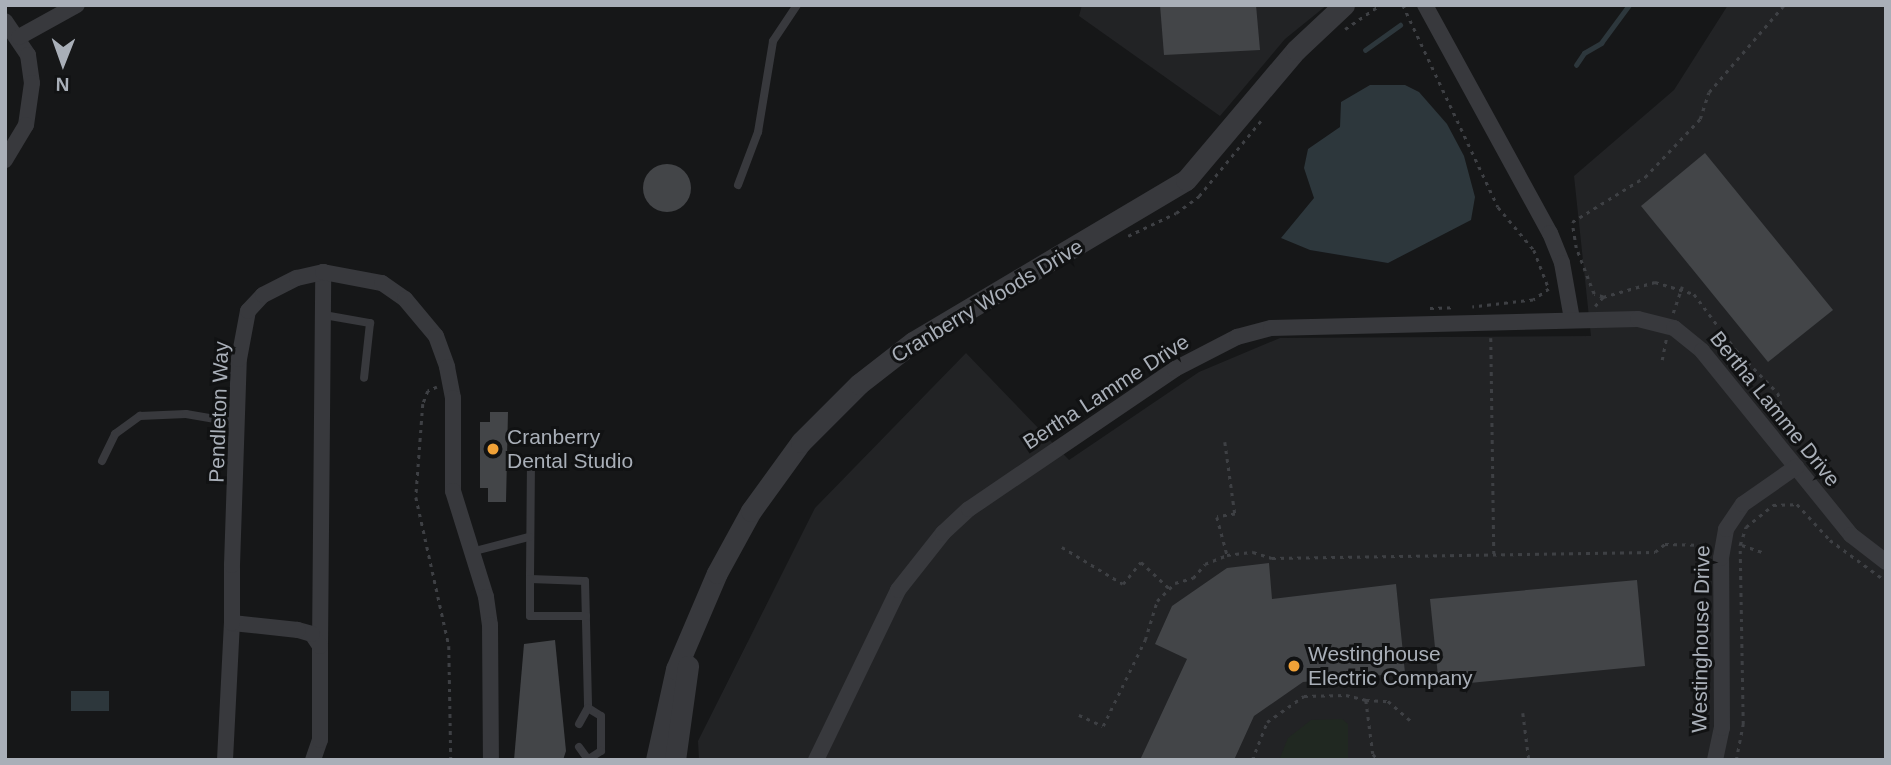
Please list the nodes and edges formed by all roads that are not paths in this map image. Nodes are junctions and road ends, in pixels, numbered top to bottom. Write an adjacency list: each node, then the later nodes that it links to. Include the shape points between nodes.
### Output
1 (77, 5): 6 (street)
2 (797, 5): 8 (lane, via 773,41 758,132)
3 (1343, 5): 24 (street, Cranberry Woods Drive, via 1296,50 1209,156 1172,192 943,323 890,358 832,409 751,511 717,573)
4 (1425, 5): 11 (street, via 1550,233 1562,264)
5 (5, 21): 6 (street)
6 (19, 37): 7 (street, via 28,55 32,96 26,125)
7 (5, 160)
8 (738, 185)
9 (323, 272): 10 (street); 13 (street, Pendleton Way, via 263,295 248,311 239,359); 18 (street, Pendleton Way, via 382,283 405,299 436,337 450,382 453,491)
10 (324, 315): 12 (lane, via 370,323); 23 (street)
11 (1572, 319): 16 (street, Bertha Lamme Drive, via 1638,319 1684,333); 34 (street, Bertha Lamme Drive, via 1271,328 1237,337 1175,369 969,509 920,557 898,590)
12 (364, 378)
13 (238, 423): 14 (lane, via 186,414 140,416 115,435); 22 (street, Pendleton Way)
14 (102, 461)
15 (531, 461): 17 (lane)
16 (1796, 467): 19 (street, Bertha Lamme Drive, via 1851,536); 35 (street, Westinghouse Drive, via 1742,504 1723,544 1722,728)
17 (529, 537): 18 (lane); 20 (lane)
18 (471, 552): 31 (street, Pendleton Way, via 490,625)
19 (1886, 562)
20 (530, 579): 21 (lane, via 585,581); 21 (lane, via 530,616)
21 (586, 616): 25 (lane)
22 (232, 623): 23 (street, via 298,630 312,634); 29 (street, Pendleton Way)
23 (320, 646): 30 (street, via 320,740)
24 (689, 646): 32 (street, Cranberry Woods Drive, via 669,692); 33 (street, Cranberry Woods Drive)
25 (588, 708): 26 (lane); 28 (lane, via 601,716 601,751)
26 (579, 724)
27 (579, 747): 28 (lane)
28 (587, 759)
29 (225, 760)
30 (313, 760)
31 (491, 760)
32 (656, 760)
33 (675, 760)
34 (816, 760)
35 (1715, 760)

